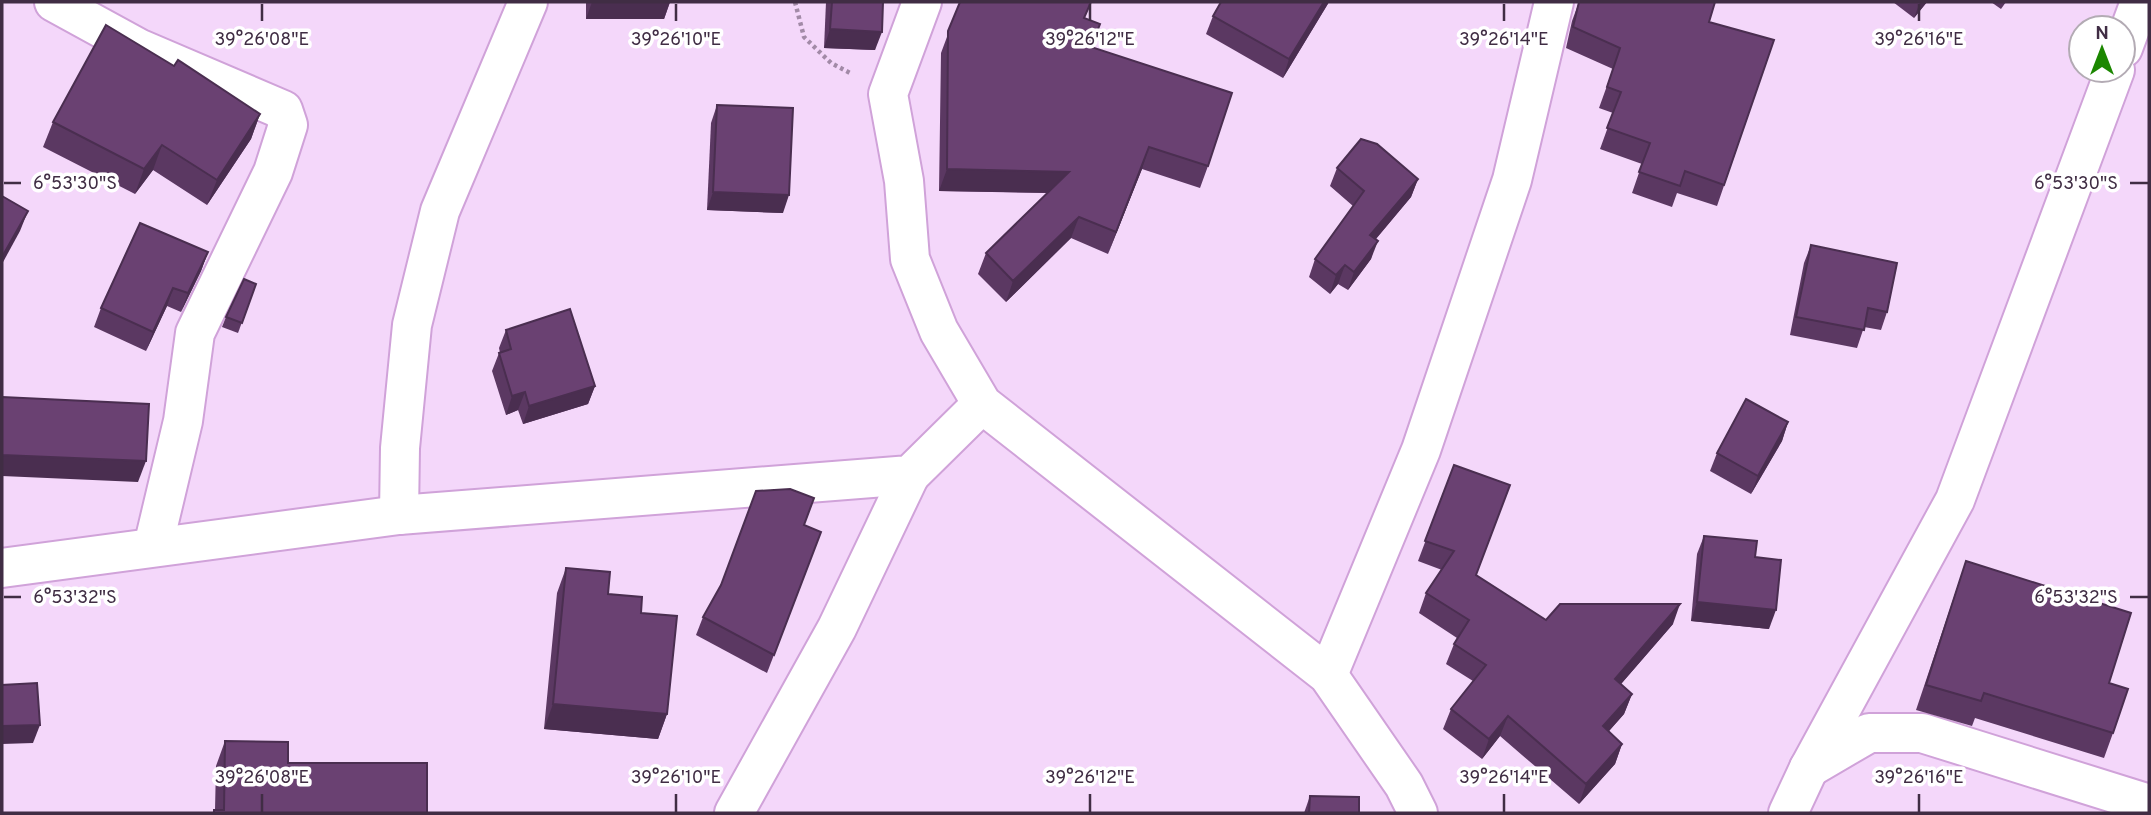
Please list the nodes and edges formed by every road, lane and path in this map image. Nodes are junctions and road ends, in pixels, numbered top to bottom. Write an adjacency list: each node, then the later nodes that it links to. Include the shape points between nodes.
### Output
1 (54, 2): 11 (street, via 138,48 283,110 288,125 273,172 195,333 183,421)
2 (528, 2): 10 (street, via 440,211 412,325 400,448)
3 (795, 2): 7 (path, via 804,37 831,63)
4 (922, 2): 7 (street)
5 (1554, 2): 13 (street, via 1512,180 1421,450)
6 (2110, 84): 14 (street, via 1955,500)
7 (888, 94): 8 (street, via 904,181 910,259 939,331)
8 (982, 404): 9 (street); 13 (street)
9 (910, 475): 10 (street); 16 (street, via 837,628)
10 (399, 515): 11 (street)
11 (153, 547): 12 (street)
12 (2, 568)
13 (1328, 675): 17 (street, via 1404,785)
14 (1809, 768): 15 (street, via 1869,733 1922,733); 18 (street)
15 (2149, 804)
16 (734, 813)
17 (1418, 813)
18 (1788, 813)

